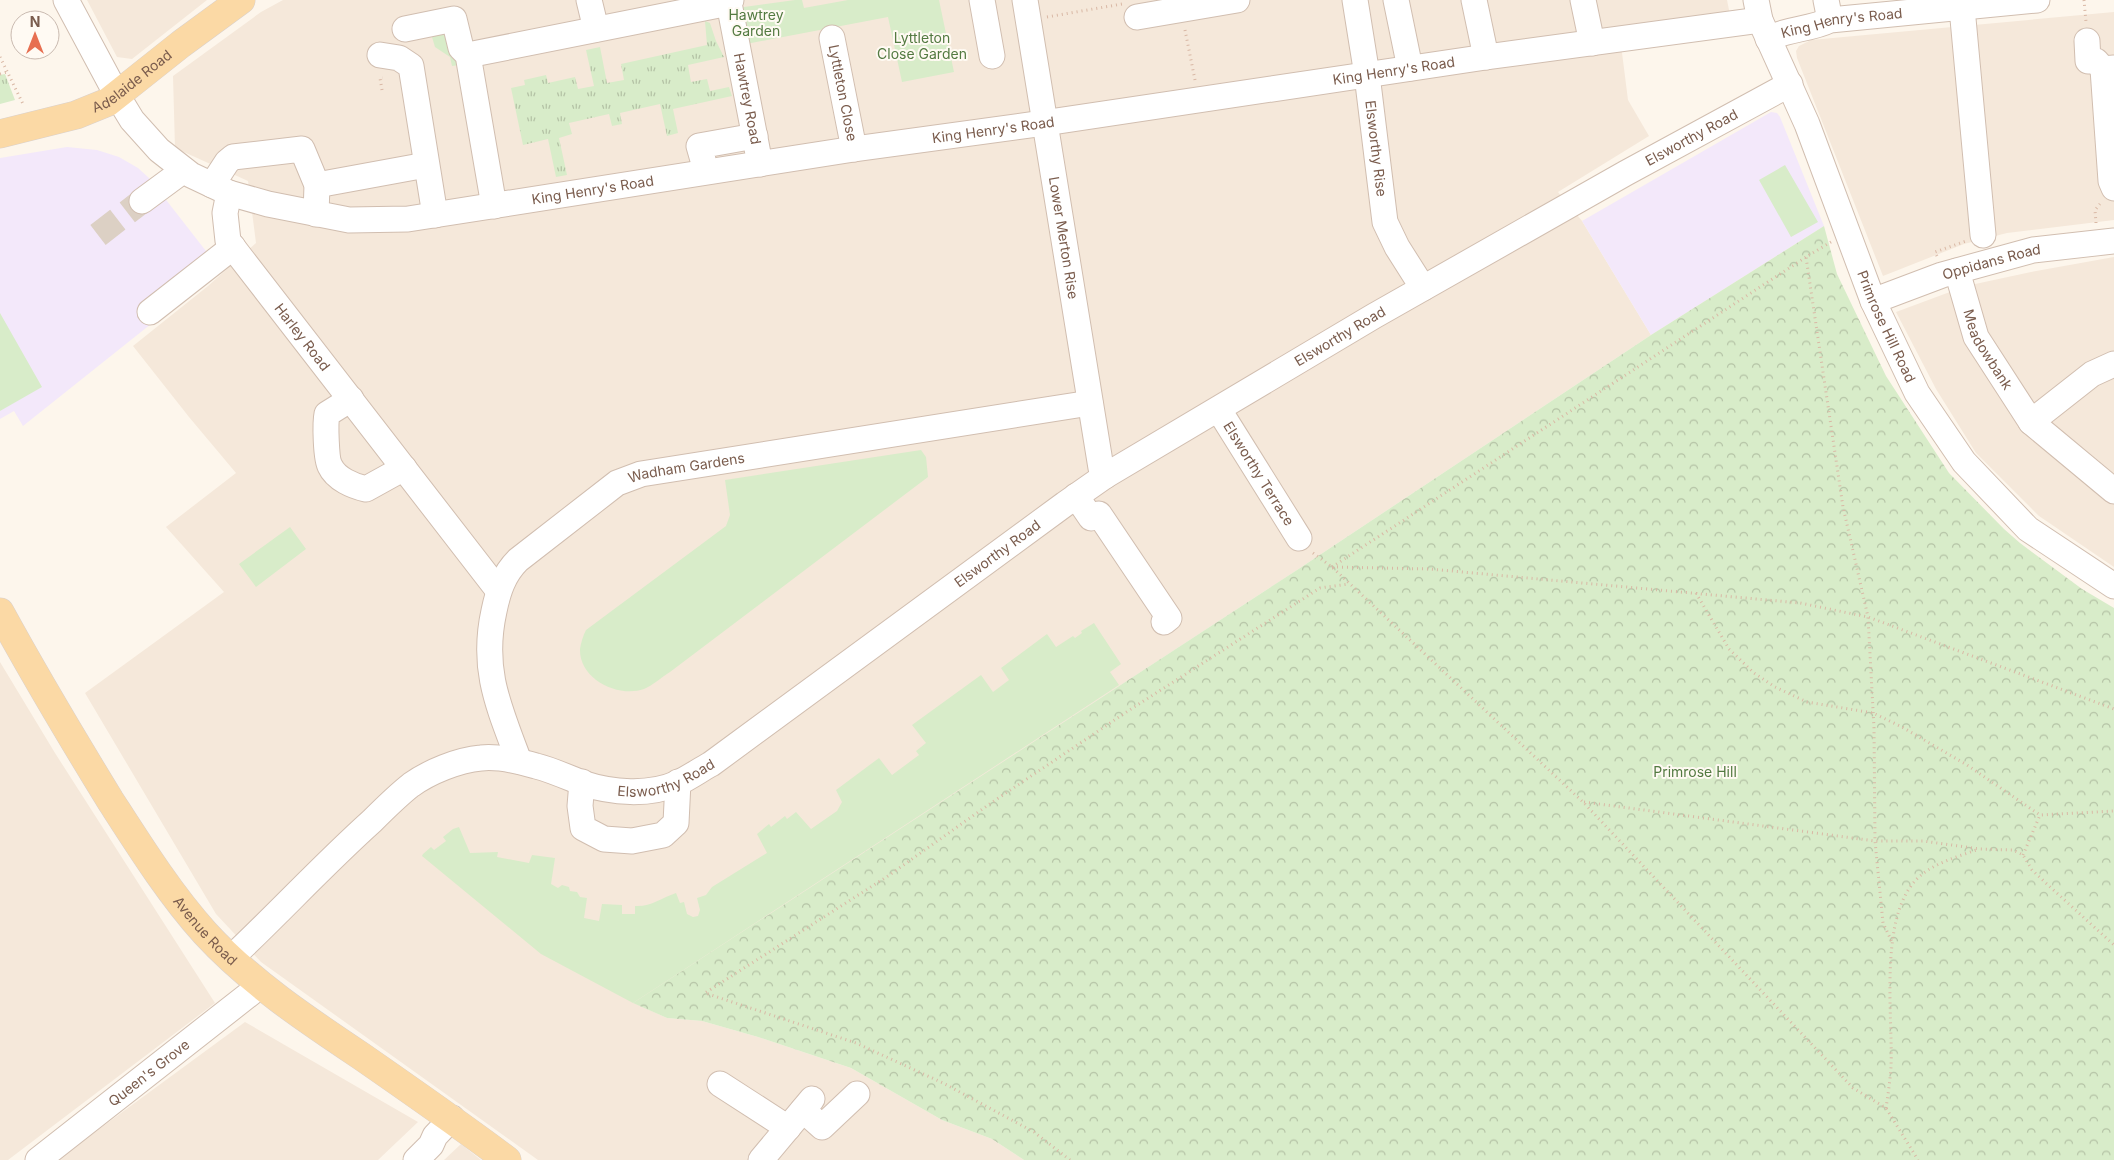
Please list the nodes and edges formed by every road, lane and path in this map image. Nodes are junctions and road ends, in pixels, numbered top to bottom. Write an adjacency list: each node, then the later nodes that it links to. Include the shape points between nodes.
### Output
1 (66, 0): 34 (street)
2 (241, 0): 34 (main road, Adelaide Road)
3 (589, 0): 20 (street)
4 (982, 0): 16 (street, via 990,45)
5 (1238, 0): 13 (street)
6 (1355, 0): 32 (street, Elsworthy Rise)
7 (1396, 0): 28 (street)
8 (1474, 0): 27 (street)
9 (1583, 0): 23 (street)
10 (2037, 0): 14 (street, King Henry's Road)
11 (2084, 0): 21 (path)
12 (730, 2): 20 (street, Hawtrey Road); 39 (street, Hawtrey Road)
13 (1187, 5): 17 (street); 35 (path, via 1194,78)
14 (1962, 8): 15 (street, King Henry's Road); 52 (street)
15 (1828, 10): 18 (street, King Henry's Road, via 1819,26 1782,32)
16 (1027, 15): 17 (path, via 1134,2); 37 (street, Lower Merton Rise)
17 (1137, 17)
18 (1762, 19): 23 (street, King Henry's Road); 33 (street, Primrose Hill Road)
19 (406, 29): 25 (street, via 454,19 461,48)
20 (596, 29): 25 (street, Hawtrey Road)
21 (2087, 36): 29 (street, via 2088,61 2096,61)
22 (832, 38): 40 (street, Lyttleton Close)
23 (1592, 43): 27 (street, King Henry's Road)
24 (380, 55): 43 (street, via 399,58 410,66)
25 (468, 55): 49 (street)
26 (0, 56): 30 (path)
27 (1486, 57): 28 (street, King Henry's Road)
28 (1410, 68): 32 (street, King Henry's Road)
29 (2108, 69): 46 (street, via 2110,180)
30 (7, 72): 31 (path); 36 (path)
31 (0, 74)
32 (1367, 75): 35 (street, King Henry's Road); 59 (street, Elsworthy Rise, via 1384,222)
33 (1790, 84): 59 (street, Elsworthy Road); 60 (street, Primrose Hill Road)
34 (118, 97): 38 (main road, Adelaide Road, via 76,115); 44 (street, via 139,129)
35 (1201, 98): 37 (street, King Henry's Road)
36 (23, 104)
37 (1044, 123): 40 (street, King Henry's Road); 64 (street, Lower Merton Rise)
38 (2, 132)
39 (755, 136): 41 (street, via 699,146); 42 (street, Hawtrey Road)
40 (854, 150): 42 (street, King Henry's Road)
41 (702, 160)
42 (760, 164): 49 (street, King Henry's Road)
43 (426, 165): 45 (street); 51 (street)
44 (184, 170): 47 (street); 48 (street)
45 (317, 185): 47 (street, via 302,149 233,157 226,162); 50 (street)
46 (2114, 188)
47 (220, 189): 50 (street, King Henry's Road); 55 (street, Harley Road, via 228,241)
48 (142, 200)
49 (494, 206): 51 (street, King Henry's Road)
50 (316, 214): 51 (street, King Henry's Road, via 349,220)
51 (435, 215)
52 (1983, 235): 56 (path)
53 (1834, 241): 57 (path)
54 (2114, 241): 58 (street, Oppidans Road, via 2033,250)
55 (233, 247): 61 (street); 63 (street, Harley Road)
56 (1935, 252)
57 (1806, 257): 72 (path); 78 (path, via 1843,508)
58 (1957, 271): 60 (street, Oppidans Road); 66 (street, Meadowbank, via 1976,337)
59 (1423, 288): 65 (street, Elsworthy Road)
60 (1873, 302): 74 (street, Primrose Hill Road, via 1917,393 1964,462 2028,529)
61 (150, 312)
62 (2114, 364): 66 (street, via 2092,374)
63 (351, 399): 67 (street, Harley Road); 67 (street, via 327,414 329,466 340,478 366,489)
64 (1090, 403): 68 (street, Lower Merton Rise, via 1100,468); 75 (street, Wadham Gardens, via 641,474 618,483 518,560)
65 (1219, 410): 68 (street, Elsworthy Road); 71 (street, Elsworthy Terrace)
66 (2031, 422): 69 (street, Meadowbank)
67 (404, 468): 75 (street, Harley Road)
68 (1105, 476): 70 (street, Elsworthy Road)
69 (2114, 490)
70 (1076, 496): 79 (street, via 1091,518 1099,514 1170,618); 84 (street, Elsworthy Road, via 711,764)
71 (1299, 538): 72 (path, via 1306,548)
72 (1332, 567): 73 (path); 76 (path, via 1430,569)
73 (1350, 584): 85 (path); 104 (path, via 1320,588 1128,711 888,876 705,993 856,1043 934,1079 1034,1132)
74 (2114, 586)
75 (498, 590): 82 (street, Wadham Gardens, via 489,661 493,685)
76 (1695, 592): 78 (path, via 1800,603); 81 (path, via 1729,649 1754,673 1807,702)
77 (0, 612): 93 (main road, Avenue Road, via 56,714 135,839 185,909)
78 (1868, 617): 80 (path); 81 (path)
79 (1164, 622)
80 (2114, 709)
81 (1873, 714): 87 (path, via 1967,764); 88 (path)
82 (519, 761): 83 (street, Elsworthy Road); 93 (street, Elsworthy Road, via 492,758 465,761 411,785 318,870)
83 (582, 782): 84 (street, Elsworthy Road, via 605,789 639,792); 84 (street, via 580,806 583,828 604,839 632,841 663,835 676,823)
84 (678, 782)
85 (1583, 802): 88 (path); 97 (path, via 1853,1088)
86 (2114, 811): 87 (path)
87 (2040, 815): 90 (path)
88 (1875, 841): 89 (path, via 1938,842); 91 (path, via 1883,923)
89 (1980, 849): 90 (path, via 2013,850); 91 (path, via 1936,866 1915,881 1900,908)
90 (2023, 855): 92 (path, via 2032,870)
91 (1892, 942): 97 (path, via 1891,1067)
92 (2114, 946)
93 (231, 958): 94 (main road, Avenue Road)
94 (261, 985): 99 (main road, Avenue Road, via 314,1025); 101 (street, Queen's Grove)
95 (720, 1084): 98 (street)
96 (857, 1094): 98 (street, via 822,1128)
97 (1886, 1108): 105 (path)
98 (801, 1113): 103 (street)
99 (452, 1118): 100 (street); 102 (main road, Avenue Road)
100 (424, 1153)
101 (38, 1160)
102 (508, 1160)
103 (761, 1160)
104 (1070, 1160)
105 (1918, 1160)

